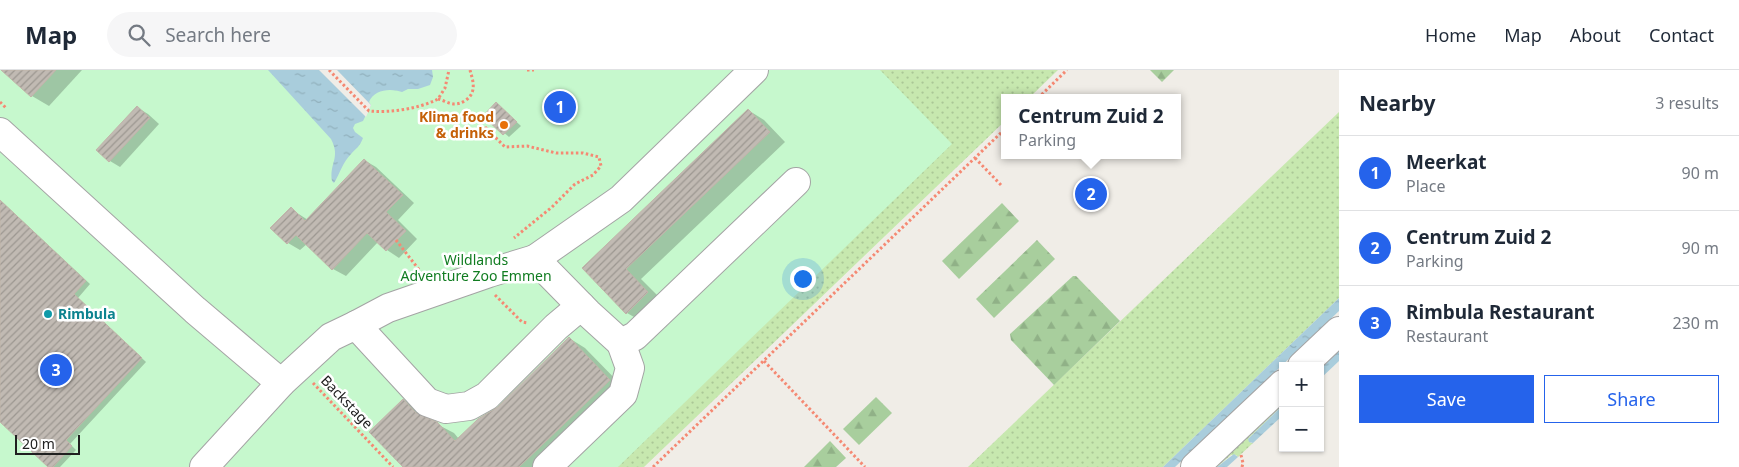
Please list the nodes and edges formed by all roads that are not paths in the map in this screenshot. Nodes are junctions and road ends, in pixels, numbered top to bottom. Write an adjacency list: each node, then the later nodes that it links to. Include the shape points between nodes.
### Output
1 (754, 70): 4 (street, via 621,199)
2 (4, 120): 10 (street, via 196,310)
3 (796, 182): 8 (street, via 635,336)
4 (535, 259): 5 (street); 6 (street, via 388,308)
5 (581, 306): 6 (street, via 487,396 468,406 446,409 427,402); 8 (street)
6 (356, 325): 10 (street, via 331,337)
7 (1339, 331): 9 (street)
8 (621, 342): 13 (street, via 630,368 624,394)
9 (1306, 362)
10 (290, 375): 12 (street)
11 (1279, 388): 14 (street)
12 (204, 467)
13 (547, 467)
14 (1195, 467)

